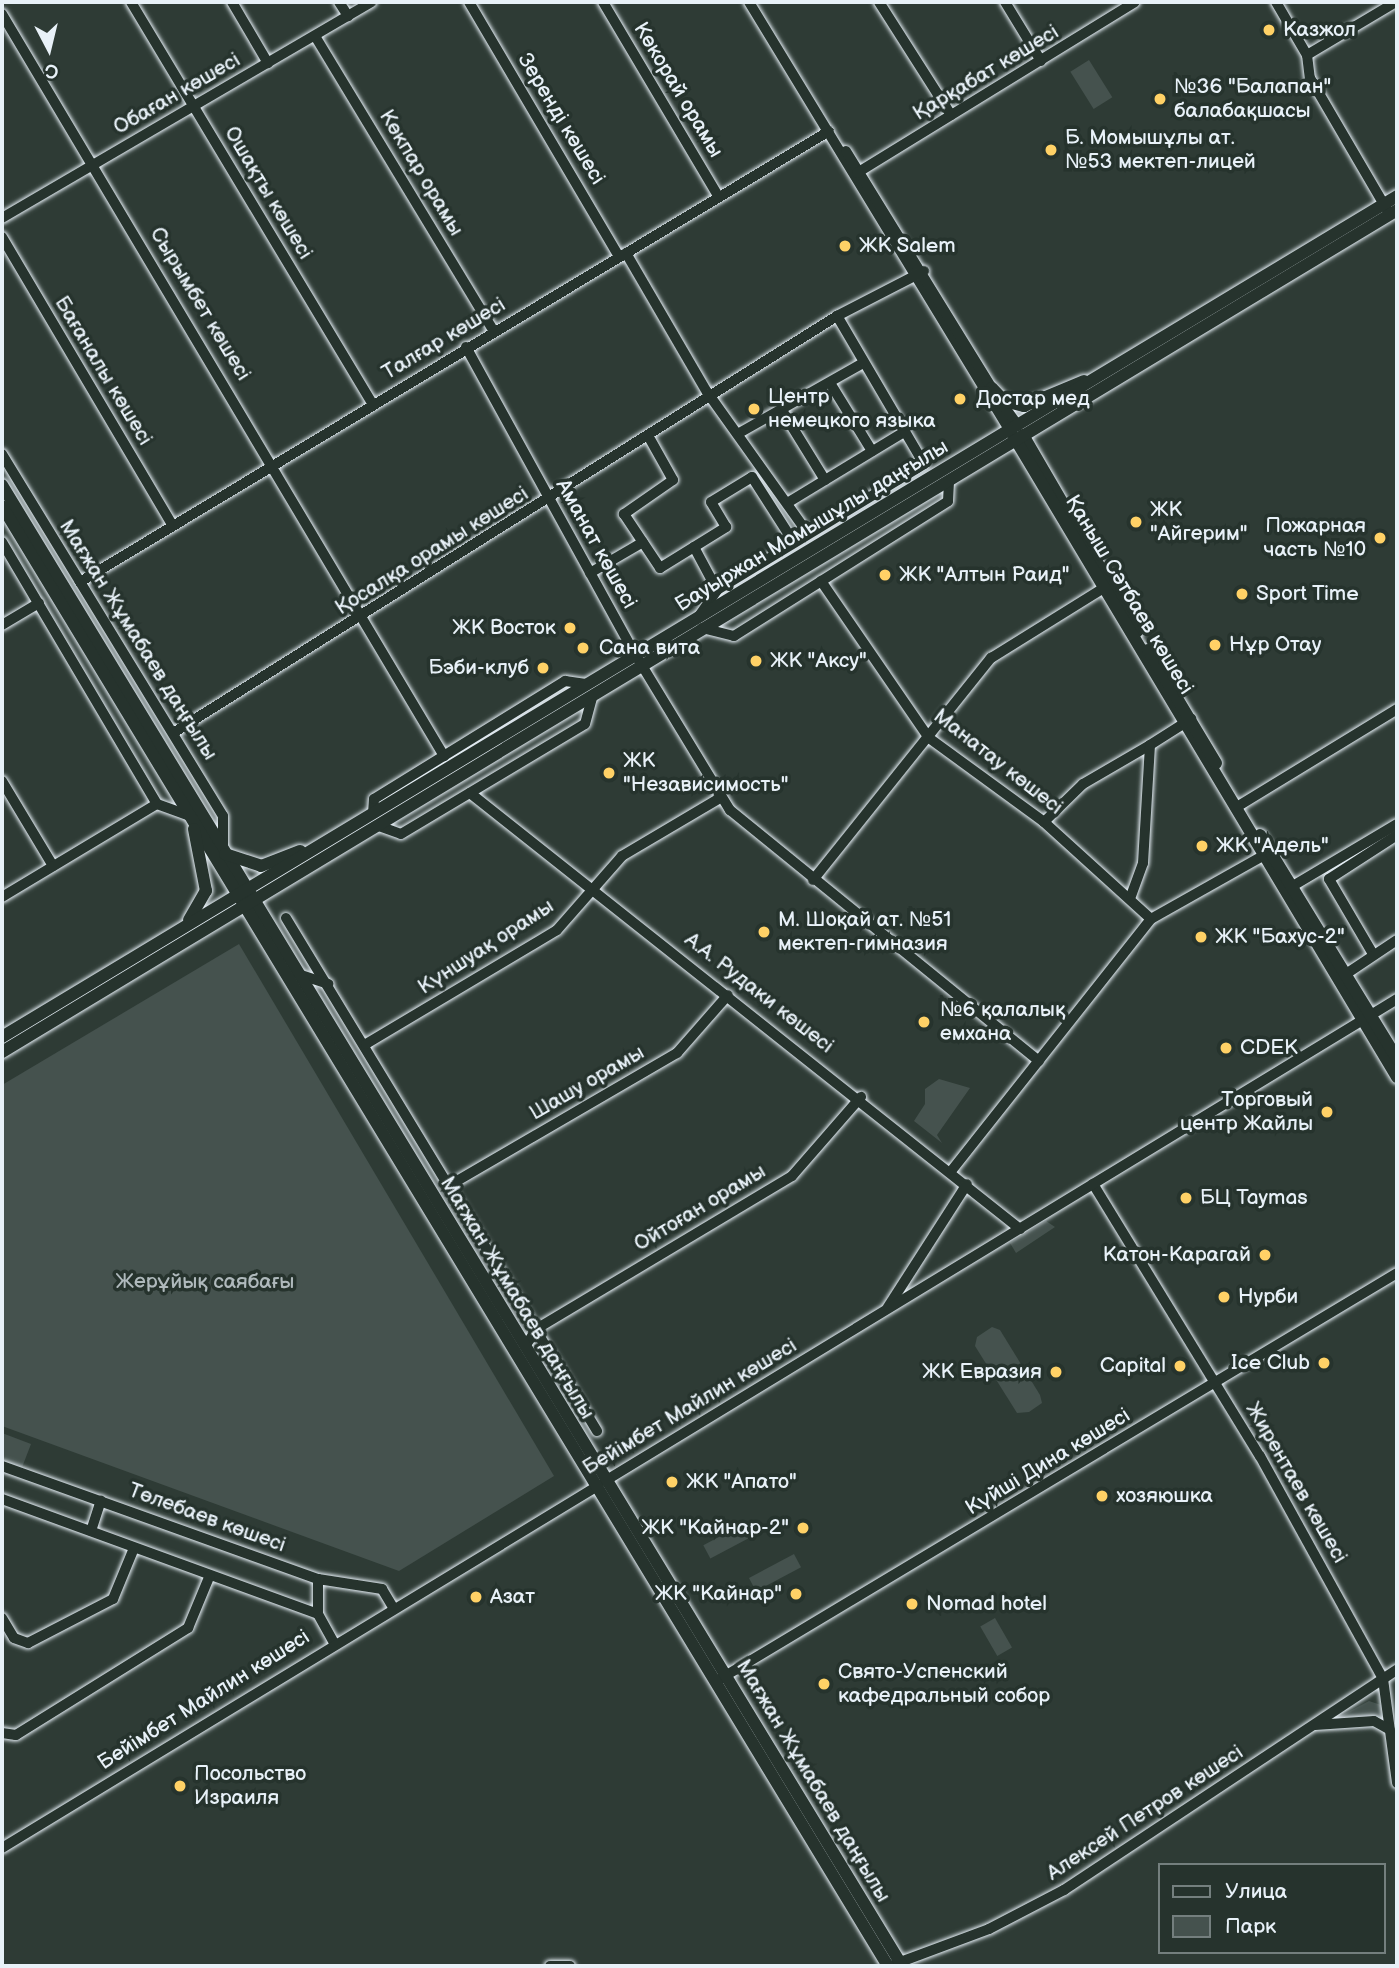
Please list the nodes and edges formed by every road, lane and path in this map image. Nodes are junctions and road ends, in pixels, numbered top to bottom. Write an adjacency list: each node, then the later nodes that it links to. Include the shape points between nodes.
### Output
1 (131, 2): 19 (street, Ошақты көшесі)
2 (232, 2): 18 (street)
3 (339, 2): 14 (street)
4 (371, 2): 14 (street, Обаған көшесі)
5 (469, 2): 29 (street, Зеренді көшесі)
6 (603, 2): 25 (street, Көкорай орамы)
7 (750, 2): 21 (street, Қаныш Сәтбаев көшесі)
8 (879, 2): 20 (street)
9 (1004, 2): 17 (street)
10 (1135, 2): 17 (street, Қарқабат көшесі)
11 (1276, 2): 16 (street)
12 (1396, 2): 16 (street)
13 (2, 14): 22 (street, Сырымбет көшесі)
14 (348, 16): 15 (street, Обаған көшесі)
15 (315, 36): 18 (street, Обаған көшесі); 32 (street, Көкпар орамы)
16 (1307, 55): 26 (street, via 1311,78)
17 (1041, 61): 20 (street, Қарқабат көшесі)
18 (268, 63): 19 (street, Обаған көшесі)
19 (194, 107): 22 (street, Обаған көшесі); 39 (street, Ошақты көшесі)
20 (951, 115): 23 (street, Қарқабат көшесі)
21 (829, 131): 23 (street, Қаныш Сәтбаев көшесі); 25 (street, Талғар көшесі)
22 (93, 164): 27 (street, Обаған көшесі); 48 (street, Сырымбет көшесі)
23 (857, 173): 30 (street, Қаныш Сәтбаев көшесі)
24 (1397, 196): 26 (main road, Бауыржан Момышұлы даңғылы)
25 (719, 197): 29 (street, Талғар көшесі)
26 (1390, 210): 35 (main road, Бауыржан Момышұлы даңғылы); 45 (main road, Бауыржан Момышұлы даңғылы)
27 (2, 218)
28 (2, 236): 57 (street, Бағаналы көшесі)
29 (623, 255): 32 (street, Талғар көшесі); 38 (street, Зеренді көшесі)
30 (920, 274): 31 (street, Қосалқа орамы көшесі); 37 (street, Қаныш Сәтбаев көшесі); 41 (street, Қаныш Сәтбаев көшесі)
31 (837, 316): 34 (street); 38 (street, Қосалқа орамы көшесі)
32 (494, 331): 33 (street, Талғар көшесі)
33 (466, 347): 39 (street, Талғар көшесі); 53 (street, Аманат көшесі)
34 (863, 363): 36 (street); 43 (street)
35 (1101, 376): 37 (main road, via 1024,406); 41 (main road, Бауыржан Момышұлы даңғылы)
36 (830, 383): 40 (street); 46 (street)
37 (992, 388): 41 (street, Қаныш Сәтбаев көшесі)
38 (710, 396): 42 (street, Зеренді көшесі); 44 (street, Қосалқа орамы көшесі)
39 (373, 404): 48 (street, Талғар көшесі)
40 (783, 412): 42 (street); 49 (street)
41 (1014, 429): 45 (main road, Қаныш Сәтбаев көшесі); 56 (main road, Бауыржан Момышұлы даңғылы)
42 (741, 432): 54 (street, Зеренді көшесі)
43 (904, 432): 46 (street); 52 (street, via 924,464)
44 (650, 439): 53 (street, Қосалқа орамы көшесі); 61 (street, via 673,480 624,514)
45 (1021, 442): 50 (main road, Бауыржан Момышұлы даңғылы); 66 (main road, Қаныш Сәтбаев көшесі); 75 (main road, Қаныш Сәтбаев көшесі)
46 (872, 451): 49 (street)
47 (2, 454): 65 (street, Мағжан Жұмабаев даңғылы)
48 (274, 464): 57 (street, Талғар көшесі); 69 (street, Сырымбет көшесі)
49 (825, 480): 54 (street)
50 (949, 484): 64 (street, via 948,501); 70 (main road, Бауыржан Момышұлы даңғылы)
51 (2, 485): 92 (main road, Мағжан Жұмабаев даңғылы)
52 (873, 493): 56 (street); 58 (street)
53 (551, 501): 63 (street, Аманат көшесі); 69 (street, Қосалқа орамы көшесі)
54 (789, 502): 58 (street, Зеренді көшесі)
55 (2, 506): 86 (main road, Мағжан Жұмабаев даңғылы)
56 (881, 508): 70 (main road, Бауыржан Момышұлы даңғылы)
57 (172, 525): 65 (street, Талғар көшесі)
58 (806, 531): 59 (street)
59 (793, 541): 62 (street, via 752,477 711,502 726,527); 67 (street)
60 (2, 542): 68 (street)
61 (643, 542): 62 (street, via 660,568); 63 (street)
62 (694, 547): 67 (street)
63 (590, 573): 72 (street, Аманат көшесі)
64 (821, 581): 70 (street, via 733,636); 77 (street, Манатау көшесі)
65 (80, 582): 76 (street, Мағжан Жұмабаев даңғылы)
66 (1102, 589): 75 (main road, Қаныш Сәтбаев көшесі); 77 (street, via 991,658)
67 (718, 590): 70 (street)
68 (39, 603): 71 (street); 83 (street)
69 (363, 616): 76 (street, Қосалқа орамы көшесі); 79 (street, Сырымбет көшесі)
70 (700, 622): 72 (main road, Бауыржан Момышұлы даңғылы)
71 (2, 625)
72 (638, 659): 73 (main road, Бауыржан Момышұлы даңғылы); 82 (street, Аманат көшесі)
73 (589, 690): 79 (street, via 565,681); 81 (street, via 585,724); 85 (main road, Бауыржан Момышұлы даңғылы); 89 (main road, Бауыржан Момышұлы даңғылы)
74 (1397, 709): 84 (street)
75 (1187, 722): 78 (street); 84 (main road, Қаныш Сәтбаев көшесі); 93 (main road, Қаныш Сәтбаев көшесі)
76 (173, 733): 92 (street, Мағжан Жұмабаев даңғылы, via 223,816)
77 (929, 738): 87 (street, Манатау көшесі); 95 (street)
78 (1150, 745): 87 (street, via 1083,784); 98 (street, via 1143,863)
79 (444, 756): 85 (street, via 374,799)
80 (2, 781): 94 (street)
81 (470, 793): 89 (street, via 401,834); 96 (street, А.А. Рудаки көшесі)
82 (720, 798): 95 (street, Аманат көшесі); 96 (street, Күншуақ орамы, via 622,856)
83 (156, 804): 86 (street); 94 (street)
84 (1240, 805): 97 (main road, Қаныш Сәтбаев көшесі)
85 (373, 813): 91 (main road, Бауыржан Момышұлы даңғылы)
86 (190, 818): 100 (main road, Мағжан Жұмабаев даңғылы); 103 (main road, via 206,891)
87 (1044, 822): 98 (street, Манатау көшесі)
88 (1397, 824): 97 (street)
89 (379, 826): 100 (main road, Бауыржан Момышұлы даңғылы)
90 (1397, 835): 105 (street, via 1329,879)
91 (317, 847): 92 (main road, via 261,866); 100 (main road, Бауыржан Момышұлы даңғылы)
92 (224, 852): 100 (main road, Мағжан Жұмабаев даңғылы)
93 (1263, 856): 97 (main road, Қаныш Сәтбаев көшесі); 102 (street)
94 (53, 866): 99 (street)
95 (813, 880): 116 (street, Аманат көшесі)
96 (598, 888): 109 (street, А.А. Рудаки көшесі); 113 (street, Күншуақ орамы, via 557,930)
97 (1288, 889): 107 (main road, Қаныш Сәтбаев көшесі); 111 (main road, Қаныш Сәтбаев көшесі)
98 (1131, 896): 102 (street, Манатау көшесі)
99 (2, 897)
100 (245, 897): 103 (main road, Бауыржан Момышұлы даңғылы); 106 (main road, Мағжан Жұмабаев даңғылы); 114 (main road, Бауыржан Момышұлы даңғылы); 131 (main road, Мағжан Жұмабаев даңғылы)
101 (286, 918): 108 (street)
102 (1151, 919): 116 (street)
103 (183, 928): 112 (main road, Бауыржан Момышұлы даңғылы)
104 (1397, 940): 105 (street)
105 (1373, 954): 107 (street)
106 (298, 974): 108 (street); 127 (main road, Мағжан Жұмабаев даңғылы)
107 (1346, 974): 111 (main road, Қаныш Сәтбаев көшесі)
108 (328, 984): 113 (street)
109 (729, 995): 118 (street, А.А. Рудаки көшесі); 122 (street, Шашу орамы, via 677,1053)
110 (1397, 999): 111 (street, Бейімбет Майлин көшесі)
111 (1367, 1018): 115 (main road, Қаныш Сәтбаев көшесі); 117 (main road, Қаныш Сәтбаев көшесі); 121 (street, Бейімбет Майлин көшесі)
112 (2, 1037)
113 (366, 1044): 122 (street)
114 (2, 1052)
115 (1397, 1059)
116 (1039, 1062): 119 (street)
117 (1397, 1077)
118 (861, 1097): 119 (street, А.А. Рудаки көшесі); 126 (street, Ойтоған орамы, via 792,1175)
119 (953, 1170): 120 (street, А.А. Рудаки көшесі)
120 (967, 1184): 123 (street, А.А. Рудаки көшесі); 125 (street)
121 (1093, 1184): 123 (street, Бейімбет Майлин көшесі); 128 (street, Жирентаев көшесі)
122 (450, 1185): 126 (street)
123 (1020, 1228): 125 (street, Бейімбет Майлин көшесі)
124 (1397, 1273): 128 (street, Күйші Дина көшесі)
125 (886, 1311): 131 (street, Бейімбет Майлин көшесі)
126 (538, 1328): 127 (street); 129 (street)
127 (525, 1346): 131 (main road, Мағжан Жұмабаев даңғылы)
128 (1217, 1384): 143 (street, Күйші Дина көшесі); 144 (street, Жирентаев көшесі)
129 (597, 1431)
130 (2, 1466): 133 (street, Төлебаев көшесі)
131 (600, 1484): 138 (street, Бейімбет Майлин көшесі); 143 (main road, Мағжан Жұмабаев даңғылы)
132 (2, 1499): 134 (street)
133 (101, 1501): 134 (street); 137 (street, Төлебаев көшесі)
134 (91, 1531): 135 (street)
135 (134, 1548): 136 (street); 140 (street, via 117,1594 100,1605 28,1643 14,1638)
136 (210, 1575): 139 (street); 147 (street, via 188,1628 16,1735)
137 (318, 1578): 138 (street, Төлебаев көшесі, via 382,1589); 139 (street)
138 (393, 1607): 141 (street, Бейімбет Майлин көшесі)
139 (318, 1614): 141 (street)
140 (2, 1618)
141 (334, 1643): 149 (street, Бейімбет Майлин көшесі)
142 (1397, 1670): 144 (street, Алексей Петров көшесі)
143 (721, 1678): 150 (main road, Мағжан Жұмабаев даңғылы)
144 (1383, 1679): 145 (street, Алексей Петров көшесі); 146 (street, Жирентаев көшесі)
145 (1315, 1725): 146 (street, via 1374,1721); 150 (street, Алексей Петров көшесі, via 1064,1890 989,1929)
146 (1390, 1730): 148 (street, Жирентаев көшесі)
147 (2, 1733)
148 (1397, 1783)
149 (2, 1848)
150 (895, 1965)
151 (550, 1966): 152 (street)
152 (570, 1966)

